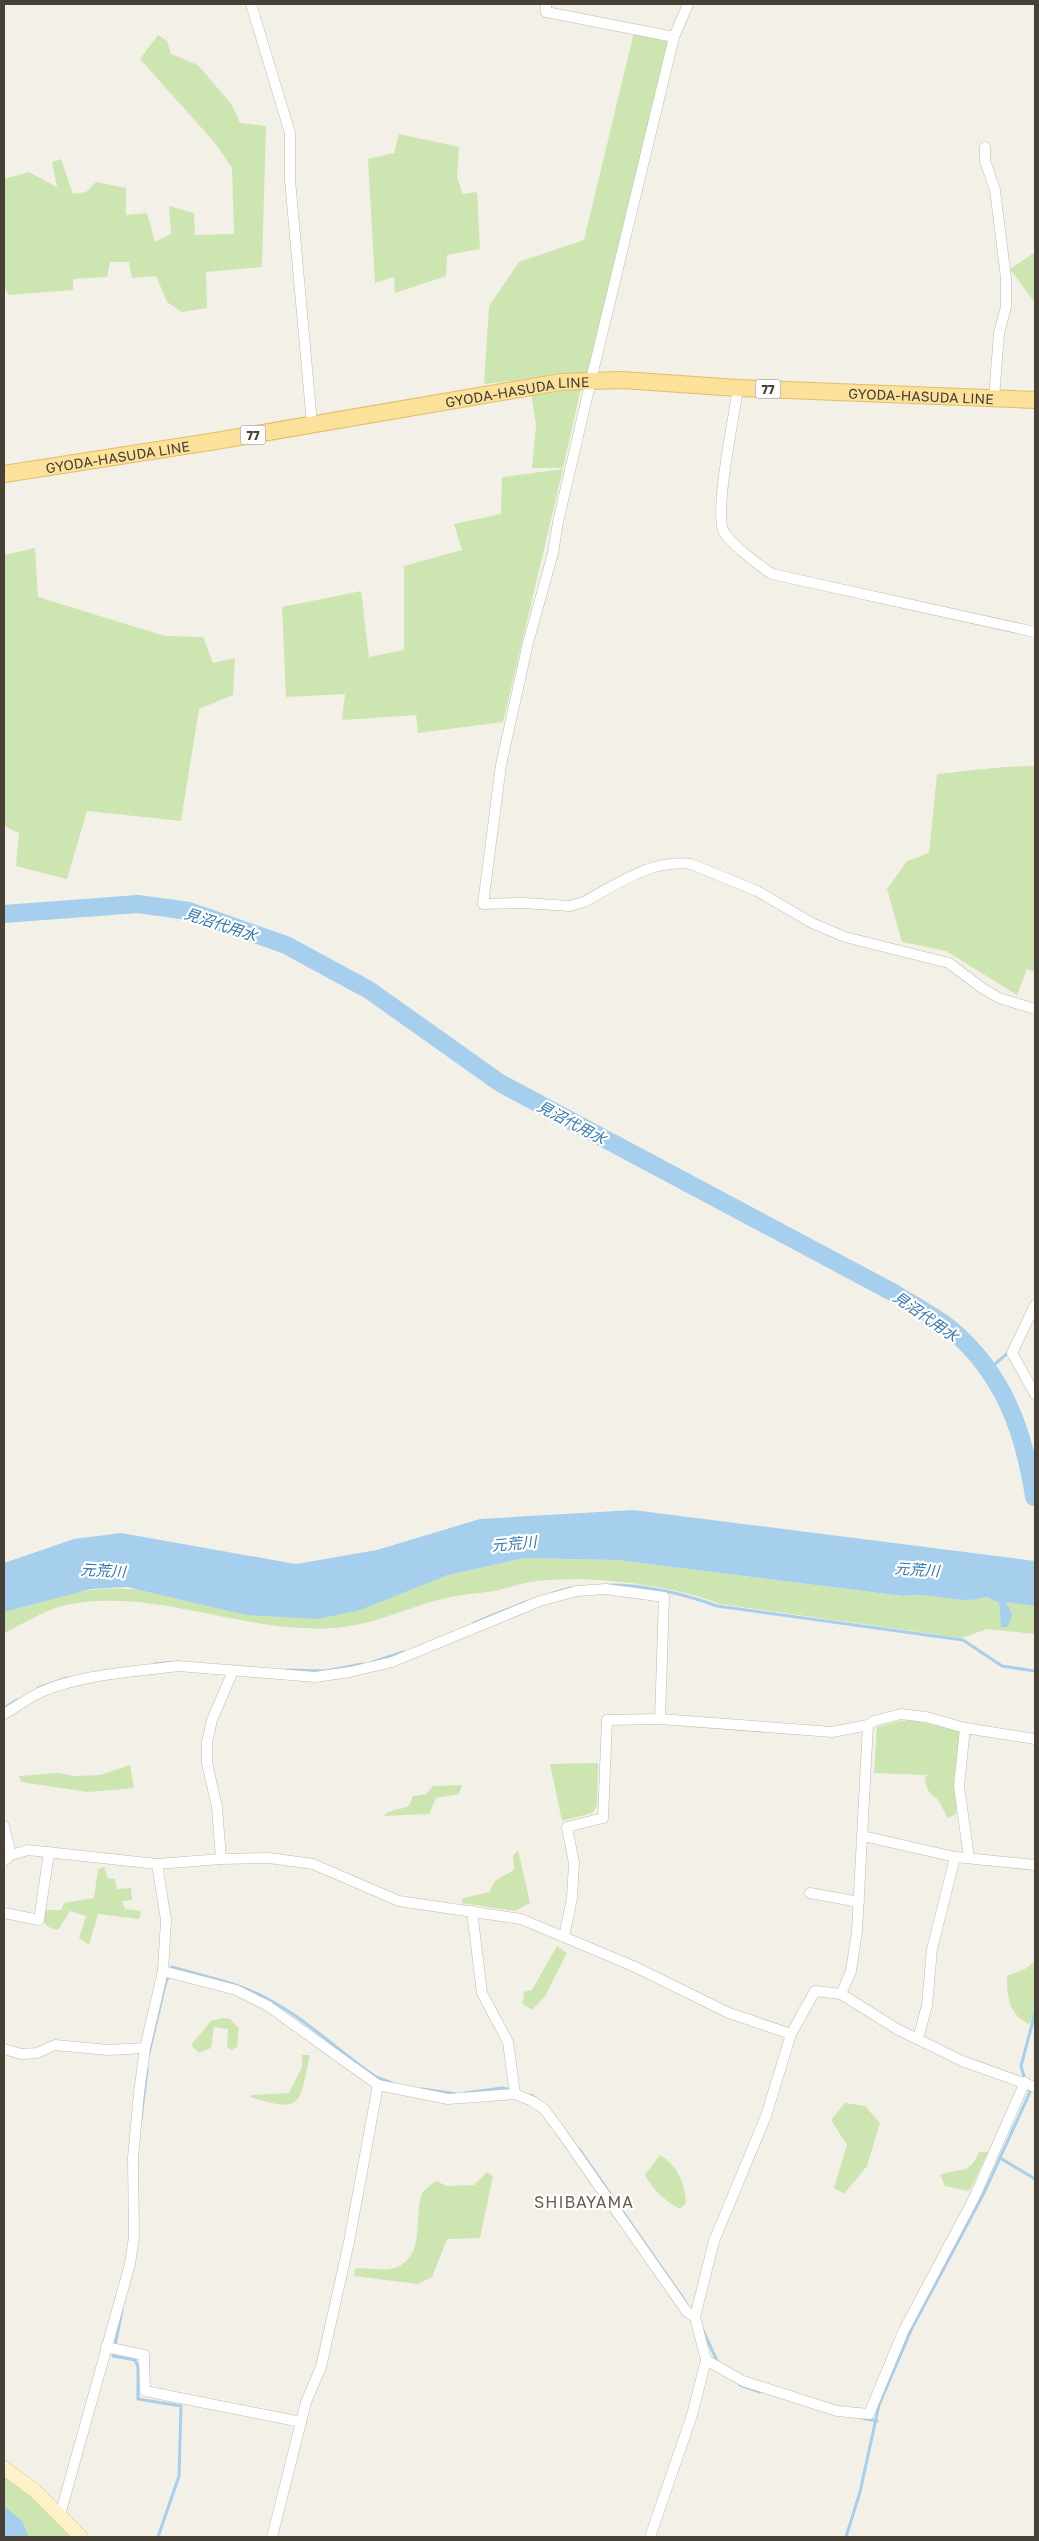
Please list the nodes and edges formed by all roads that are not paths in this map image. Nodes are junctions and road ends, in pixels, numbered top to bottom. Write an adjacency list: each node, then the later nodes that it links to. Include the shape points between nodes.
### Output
1 (251, 4): 10 (street, via 290,132 290,180)
2 (546, 4): 4 (street, via 546,12)
3 (688, 4): 4 (street)
4 (674, 37): 6 (street)
5 (985, 147): 8 (street, via 985,161 995,190 1006,278 1006,307 999,334)
6 (591, 380): 7 (main road, GYODA-HASUDA LINE / 77); 10 (main road, GYODA-HASUDA LINE / 77, via 534,385); 13 (street, via 502,765 483,904 570,906 658,865 691,864 757,891 812,923 845,937 949,963 999,998)
7 (738, 388): 8 (main road, GYODA-HASUDA LINE / 77); 12 (street, via 720,508 724,532 756,564 772,574)
8 (994, 398): 9 (main road, GYODA-HASUDA LINE / 77)
9 (1035, 400)
10 (312, 424): 11 (main road, GYODA-HASUDA LINE / 77)
11 (4, 474)
12 (1035, 632)
13 (1035, 1009)
14 (1035, 1305): 15 (street, via 1012,1353)
15 (1035, 1394)
16 (233, 1671): 17 (street, via 178,1666 86,1679 40,1693); 18 (street, via 315,1677 350,1672 392,1662 540,1601 577,1591 633,1591 664,1597); 28 (street, via 212,1720 207,1742 217,1807)
17 (4, 1714)
18 (660, 1719): 19 (street, via 832,1732); 35 (street, via 606,1720 603,1818 567,1827 574,1863 572,1898)
19 (868, 1725): 20 (street, via 901,1714); 23 (street)
20 (965, 1728): 21 (street); 27 (street, via 959,1786)
21 (1035, 1739)
22 (4, 1826): 26 (street)
23 (863, 1836): 25 (street); 32 (street)
24 (49, 1852): 26 (street, via 28,1850); 29 (street); 34 (street, via 38,1920)
25 (956, 1857): 27 (street); 39 (street, via 932,1949 927,2005)
26 (8, 1858)
27 (969, 1858): 30 (street)
28 (220, 1859): 29 (street); 33 (street, via 269,1858 313,1864 399,1901)
29 (157, 1864): 36 (street, via 166,1920)
30 (1035, 1865)
31 (810, 1893): 32 (street)
32 (859, 1902): 37 (street, via 851,1971)
33 (472, 1911): 35 (street, via 521,1919); 45 (street, via 482,1993 508,2042)
34 (4, 1913)
35 (564, 1937): 38 (street, via 633,1966 729,2013)
36 (163, 1972): 40 (street); 43 (street, via 236,1990 268,2006)
37 (841, 1994): 38 (street, via 814,1991); 39 (street)
38 (791, 2034): 46 (street, via 766,2116 714,2241)
39 (918, 2039): 42 (street, via 962,2062)
40 (145, 2048): 41 (street, via 108,2050 55,2046 21,2054); 47 (street, via 133,2158 134,2236 130,2264)
41 (4, 2049)
42 (1025, 2082): 44 (street); 48 (street, via 974,2198 903,2332 869,2414 837,2411 743,2381)
43 (378, 2085): 45 (street, via 448,2099); 49 (street, via 326,2348)
44 (1035, 2086)
45 (515, 2094): 46 (street, via 544,2110 687,2312)
46 (695, 2317): 48 (street)
47 (106, 2347): 49 (street, via 144,2355 145,2391); 51 (street)
48 (706, 2360): 54 (street, via 692,2415)
49 (301, 2422): 53 (street)
50 (4, 2468): 51 (street)
51 (60, 2515): 52 (street)
52 (81, 2537)
53 (272, 2537)
54 (650, 2537)

